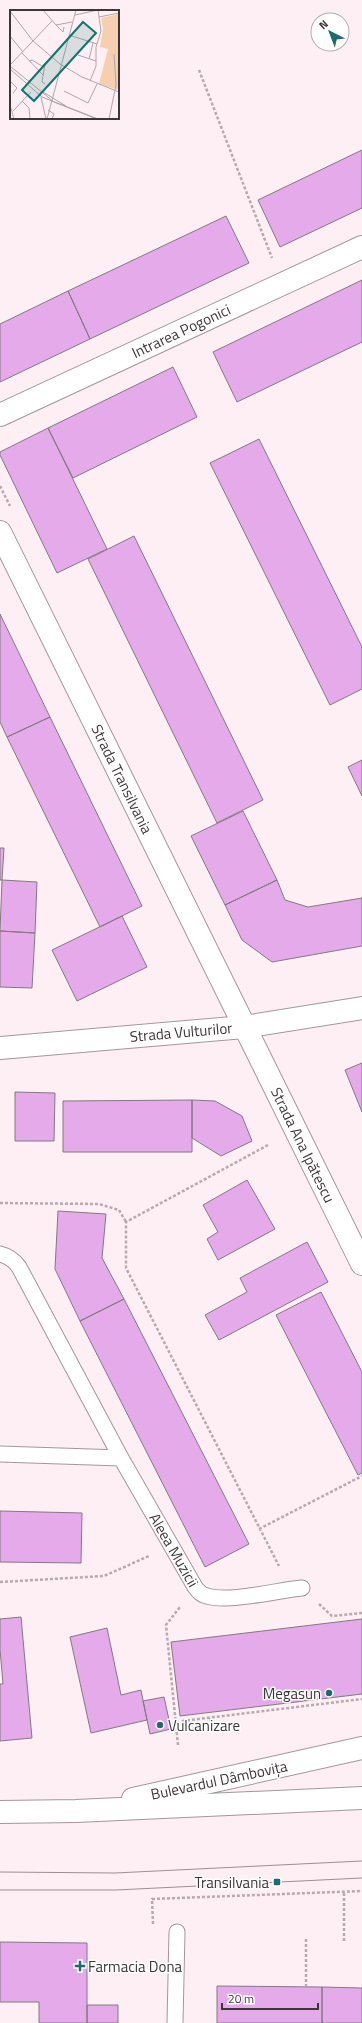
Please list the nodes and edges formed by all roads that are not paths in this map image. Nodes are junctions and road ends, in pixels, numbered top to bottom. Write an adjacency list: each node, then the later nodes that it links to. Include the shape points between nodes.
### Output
1 (362, 247): 2 (street, Intrarea Pogonici)
2 (0, 414)
3 (0, 532): 5 (street, Strada Transilvania)
4 (362, 1008): 5 (street, Strada Vulturilor)
5 (244, 1027): 6 (street, Strada Vulturilor); 8 (street, Strada Ana Ipătescu)
6 (0, 1048)
7 (0, 1254): 10 (lane, Aleea Muzicii, via 14,1260 19,1267)
8 (362, 1264)
9 (0, 1454): 10 (lane)
10 (121, 1458): 11 (lane, Aleea Muzicii, via 200,1594 215,1598)
11 (296, 1588)
12 (362, 1748): 14 (street, Bulevardul Dâmbovița)
13 (362, 1798): 14 (street, Bulevardul Dâmbovița)
14 (76, 1811): 15 (street, Bulevardul Dâmbovița)
15 (0, 1812)
16 (177, 1932): 17 (lane)
17 (175, 2023)

